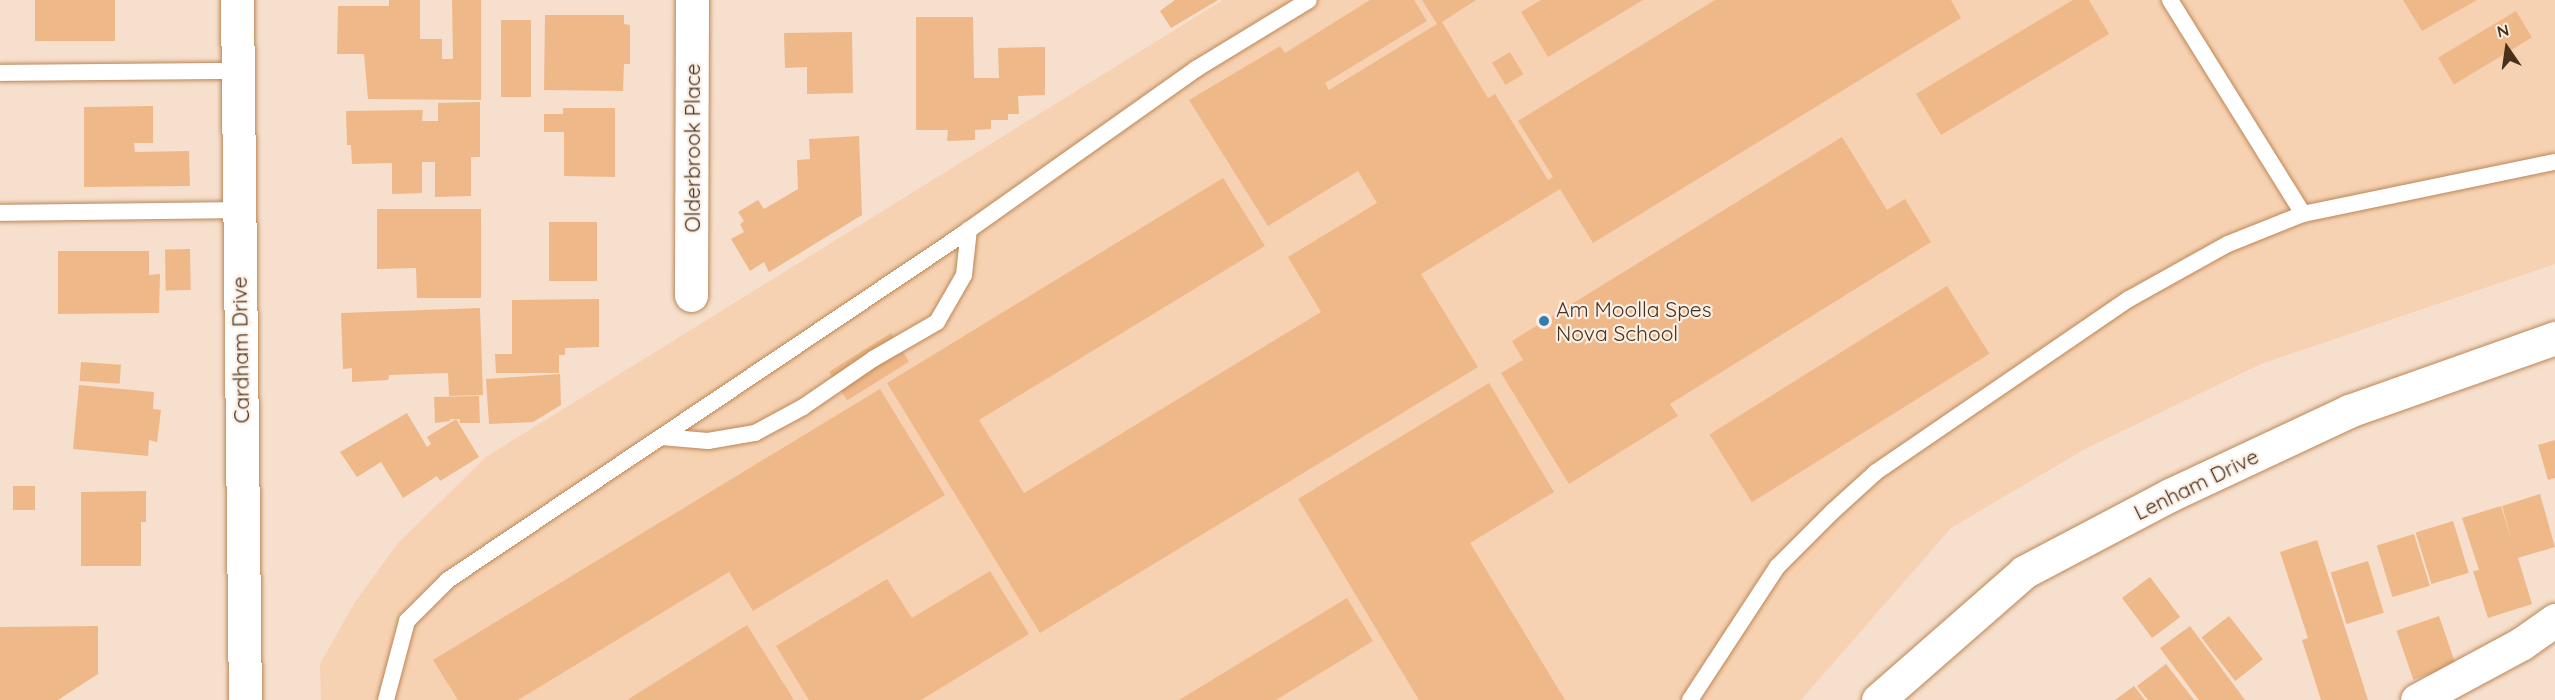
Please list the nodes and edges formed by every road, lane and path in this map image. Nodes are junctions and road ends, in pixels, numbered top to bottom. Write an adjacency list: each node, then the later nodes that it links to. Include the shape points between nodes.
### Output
1 (237, 0): 5 (street, Cardham Drive)
2 (692, 0): 12 (street, Olderbrook Place)
3 (1309, 0): 11 (lane, via 1196,69)
4 (2170, 0): 10 (lane)
5 (237, 71): 6 (lane); 8 (street, Cardham Drive)
6 (0, 73)
7 (2555, 162): 10 (lane)
8 (238, 210): 9 (lane); 16 (street, Cardham Drive)
9 (0, 213)
10 (2302, 214): 18 (lane, via 2228,244 2129,299 1876,472 1778,567)
11 (969, 230): 14 (lane); 14 (lane, via 964,275 937,322 755,433 708,441)
12 (691, 295)
13 (2555, 338): 19 (street, Lenham Drive, via 2349,411 2170,495 2024,572)
14 (661, 437): 17 (lane, via 448,580 407,621)
15 (2555, 620): 20 (street, via 2511,650)
16 (245, 700)
17 (386, 700)
18 (1690, 700)
19 (1878, 700)
20 (2417, 700)

